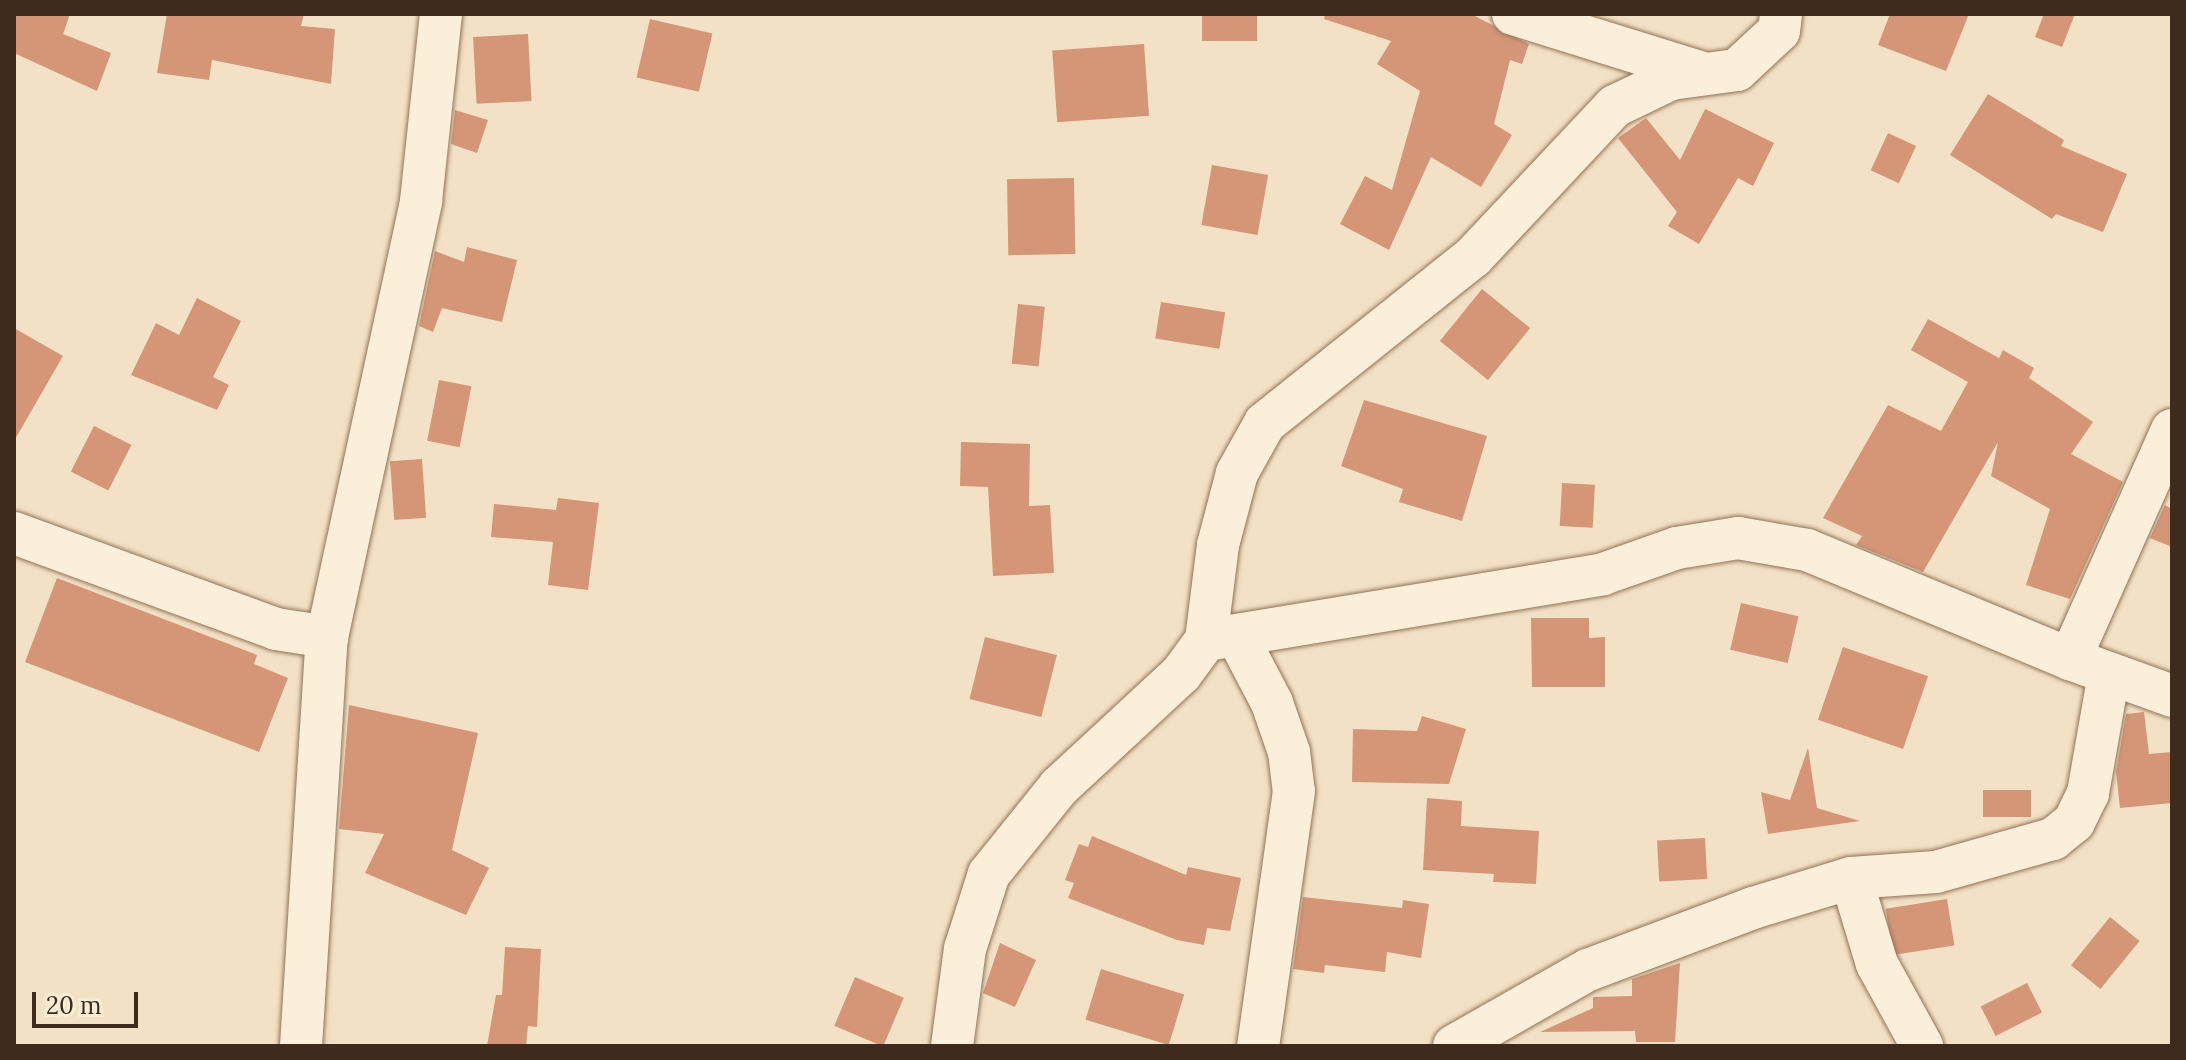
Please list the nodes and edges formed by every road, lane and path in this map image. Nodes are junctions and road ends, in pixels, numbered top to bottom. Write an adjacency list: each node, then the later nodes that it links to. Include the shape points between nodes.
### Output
1 (441, 14): 7 (street, via 421,201)
2 (1513, 14): 4 (street)
3 (1781, 14): 4 (street, via 1779,31 1759,55 1737,70)
4 (1711, 76): 8 (street, via 1671,79 1615,106 1473,257 1265,423 1237,473 1218,545)
5 (2172, 430): 9 (street)
6 (14, 533): 7 (street, via 276,629)
7 (327, 637): 13 (street)
8 (1222, 638): 9 (street, via 1603,574 1677,548 1738,538 1807,550); 14 (street, via 1059,787 989,874 965,949); 15 (street, via 1276,715 1294,791)
9 (2070, 659): 10 (street)
10 (2109, 674): 11 (street); 12 (street, via 2088,793 2074,822 2053,839 1936,872)
11 (2172, 696)
12 (1851, 878): 16 (street, via 1588,970); 17 (street, via 1877,964)
13 (301, 1046)
14 (952, 1046)
15 (1258, 1046)
16 (1454, 1046)
17 (1922, 1046)

